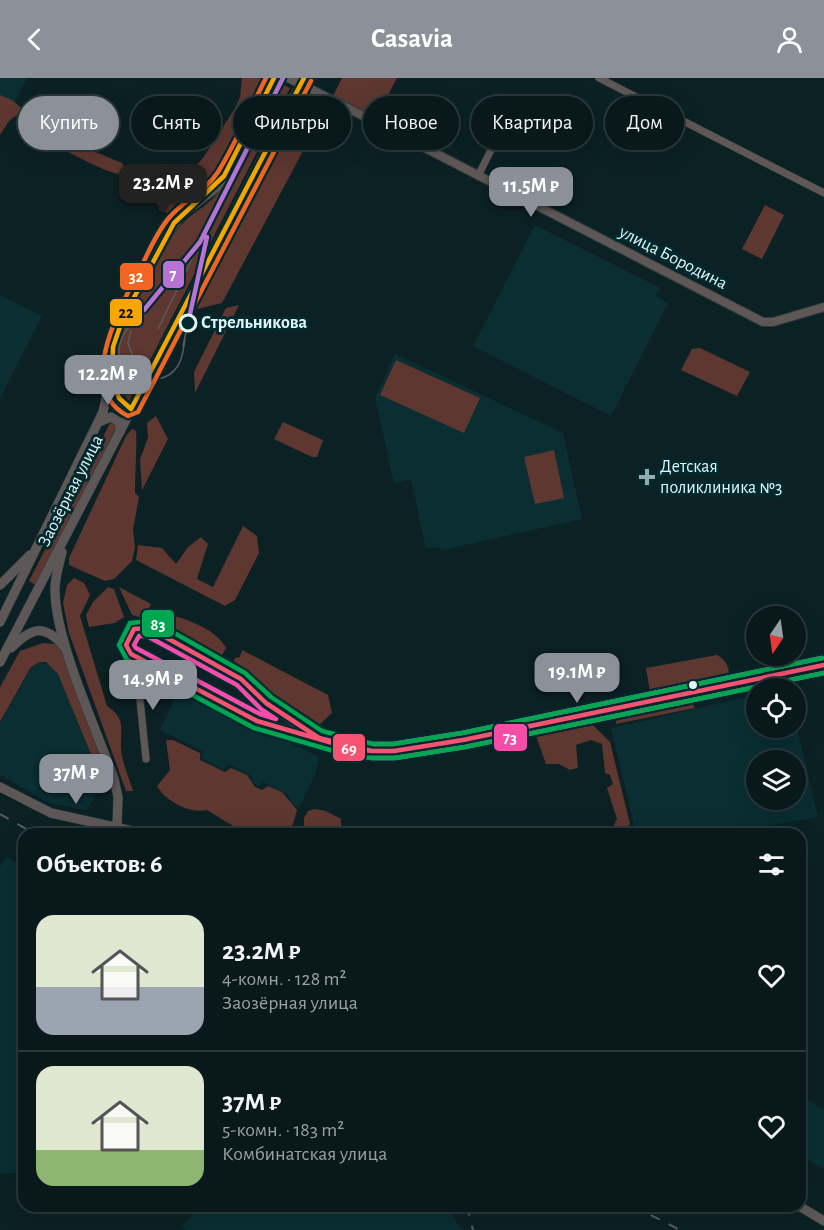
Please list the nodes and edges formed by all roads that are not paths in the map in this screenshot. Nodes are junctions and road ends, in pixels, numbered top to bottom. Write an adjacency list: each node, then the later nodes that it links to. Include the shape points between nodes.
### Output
1 (274, 78): 9 (main road, Заозёрная улица, via 220,182 181,215 166,236 119,327 112,351)
2 (289, 78): 4 (main road, улица Бородина)
3 (599, 78): 7 (street)
4 (302, 81): 6 (street, улица Бородина); 10 (main road, Заозёрная улица)
5 (490, 150): 6 (street)
6 (477, 176): 8 (street, улица Бородина, via 763,322)
7 (824, 193)
8 (824, 308)
9 (111, 377): 10 (main road, via 122,403); 11 (main road, Заозёрная улица)
10 (132, 409): 12 (main road, Заозёрная улица)
11 (99, 422): 12 (main road, via 111,417 118,421); 14 (main road, Заозёрная улица)
12 (120, 432): 13 (main road, Заозёрная улица)
13 (66, 536): 17 (main road, via 55,595); 18 (main road, Заозёрная улица)
14 (43, 539): 15 (main road); 16 (main road, Заозёрная улица)
15 (0, 585)
16 (0, 622)
17 (67, 650): 18 (main road, via 52,634 33,631); 25 (main road, via 114,779)
18 (5, 653): 20 (main road, Заозёрная улица)
19 (145, 661): 22 (street, via 257,721); 22 (street, via 131,654 126,645 137,627 149,628 241,679 266,704); 23 (street, via 140,700)
20 (0, 663)
21 (824, 664): 22 (street, via 430,746 372,752)
22 (319, 738)
23 (146, 759)
24 (0, 787): 25 (main road, via 51,813)
25 (117, 826): 26 (main road)
26 (124, 828)
27 (806, 1210): 28 (main road)
28 (824, 1221)

